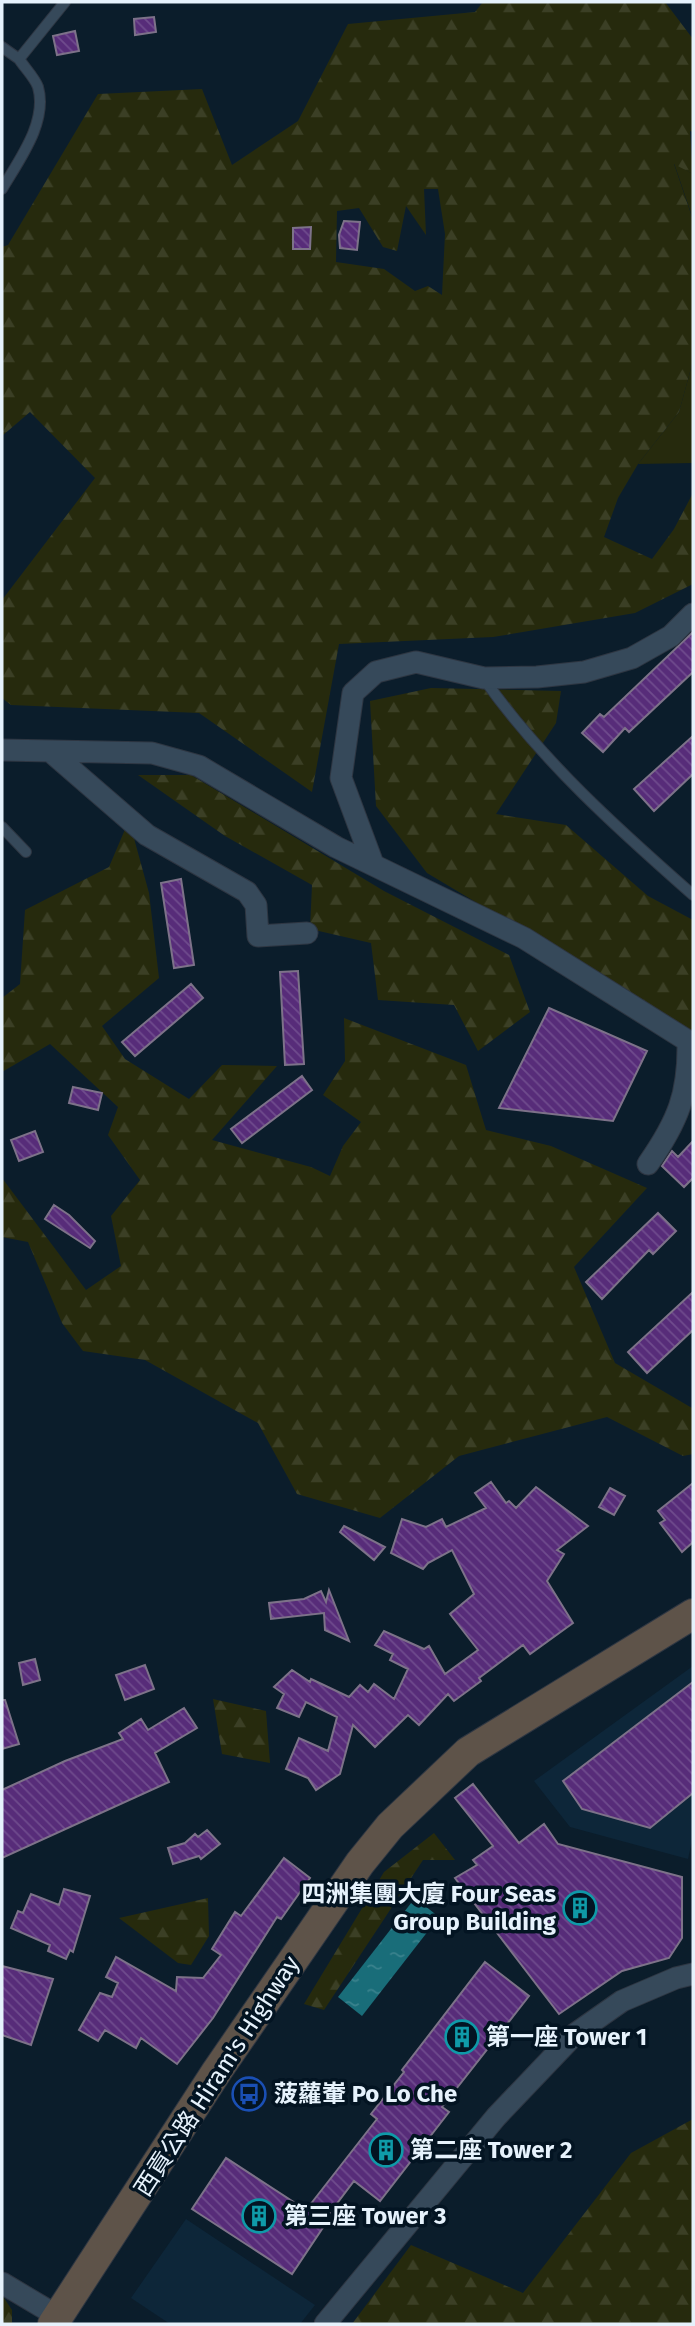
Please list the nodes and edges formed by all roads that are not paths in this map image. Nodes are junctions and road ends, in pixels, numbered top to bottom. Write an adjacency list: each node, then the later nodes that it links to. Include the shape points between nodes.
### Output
1 (65, 2): 3 (lane)
2 (2, 47): 3 (lane)
3 (19, 60): 4 (lane, via 38,86 39,117)
4 (2, 189)
5 (693, 614): 6 (street, via 671,636 632,658 584,672)
6 (484, 678): 11 (street, via 416,662 376,672 353,693 341,778); 12 (lane, via 515,723 621,831)
7 (2, 750): 8 (street)
8 (50, 751): 11 (street, via 152,753 199,766); 13 (street, via 147,835 247,892 256,905 258,936)
9 (2, 827): 10 (lane)
10 (26, 852)
11 (373, 864): 14 (street, via 524,938 688,1041 687,1087 679,1114)
12 (693, 895)
13 (307, 933)
14 (648, 1164)
15 (693, 1614): 18 (main road, 西貢公路 Hiram's Highway, via 468,1752 390,1826 217,2071)
16 (693, 1974): 19 (street, via 622,2001 575,2034 496,2117)
17 (2, 2283): 18 (street)
18 (56, 2321)
19 (325, 2324)

